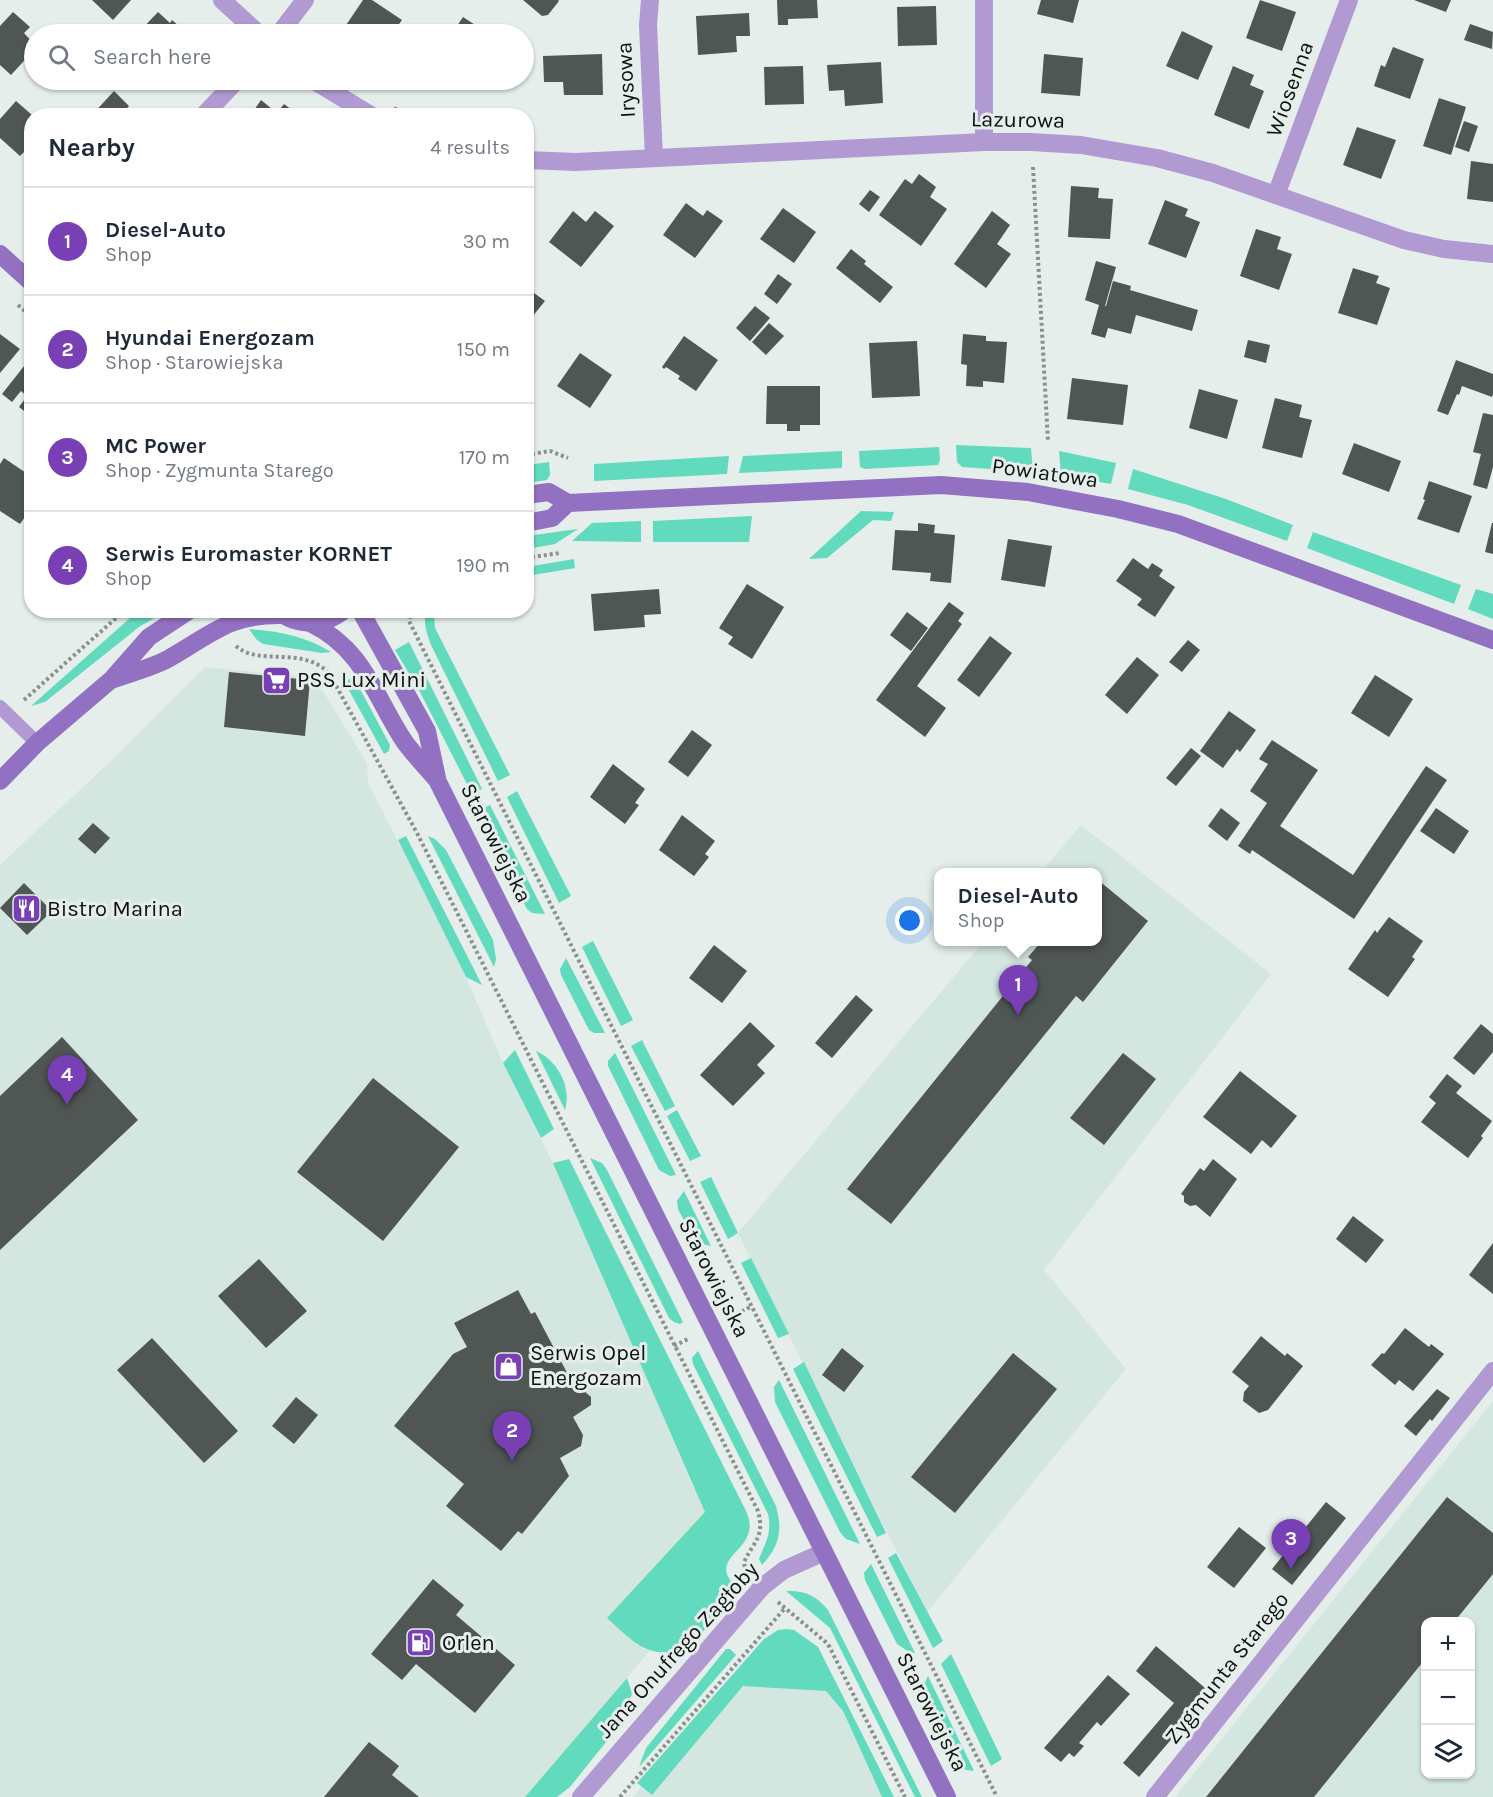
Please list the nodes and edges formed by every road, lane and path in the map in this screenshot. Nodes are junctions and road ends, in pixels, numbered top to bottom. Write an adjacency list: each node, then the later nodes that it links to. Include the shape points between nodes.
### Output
1 (222, 0): 6 (street)
2 (305, 0): 7 (street)
3 (650, 0): 14 (street, Irysowa)
4 (984, 0): 12 (street)
5 (1349, 0): 16 (street, Wiosenna)
6 (248, 24)
7 (287, 24)
8 (228, 90): 10 (street)
9 (329, 90): 11 (street)
10 (211, 108)
11 (359, 108)
12 (984, 142): 13 (street, Lazurowa); 14 (street, Lazurowa)
13 (1031, 142): 16 (street, Lazurowa, via 1097,147 1157,158); 20 (path)
14 (654, 158): 15 (street, Lazurowa)
15 (534, 160)
16 (1276, 195): 18 (street, Lazurowa, via 1404,240)
17 (0, 254): 19 (street)
18 (1493, 254)
19 (24, 276)
20 (1048, 442)
21 (534, 454): 22 (path, via 550,452)
22 (568, 458)
23 (534, 494): 24 (street, Powiatowa, via 549,492)
24 (568, 503): 25 (street, via 552,518); 37 (street, Powiatowa, via 941,485 1028,492 1178,524)
25 (534, 521)
26 (560, 553): 27 (path)
27 (534, 557)
28 (115, 618): 39 (path)
29 (177, 618): 38 (street, via 149,636)
30 (247, 618): 38 (street, Starowiejska, via 232,622 164,661)
31 (289, 618): 35 (street, Starowiejska)
32 (329, 618): 35 (street)
33 (364, 618): 41 (street, Starowiejska, via 427,731)
34 (410, 618): 43 (path)
35 (310, 623): 41 (street, Starowiejska, via 354,656 405,742)
36 (232, 639): 46 (path, via 242,651 304,659 329,673 417,833)
37 (1493, 640)
38 (112, 680): 40 (street)
39 (4, 710): 40 (lane)
40 (37, 743): 42 (street)
41 (437, 780): 48 (street, Starowiejska)
42 (0, 781)
43 (752, 1306): 44 (path); 56 (path)
44 (732, 1316)
45 (691, 1337): 46 (path)
46 (674, 1346): 49 (path, via 758,1511 761,1529 744,1562)
47 (1493, 1371): 57 (street, Zygmunta Starego)
48 (824, 1552): 52 (street, Jana Onufrego Zagłoby, via 784,1570 762,1587); 55 (street, Starowiejska)
49 (750, 1576)
50 (771, 1596): 51 (path)
51 (785, 1608): 53 (path); 54 (path, via 828,1644)
52 (581, 1797)
53 (620, 1797)
54 (905, 1797)
55 (947, 1797)
56 (997, 1797)
57 (1155, 1797)

